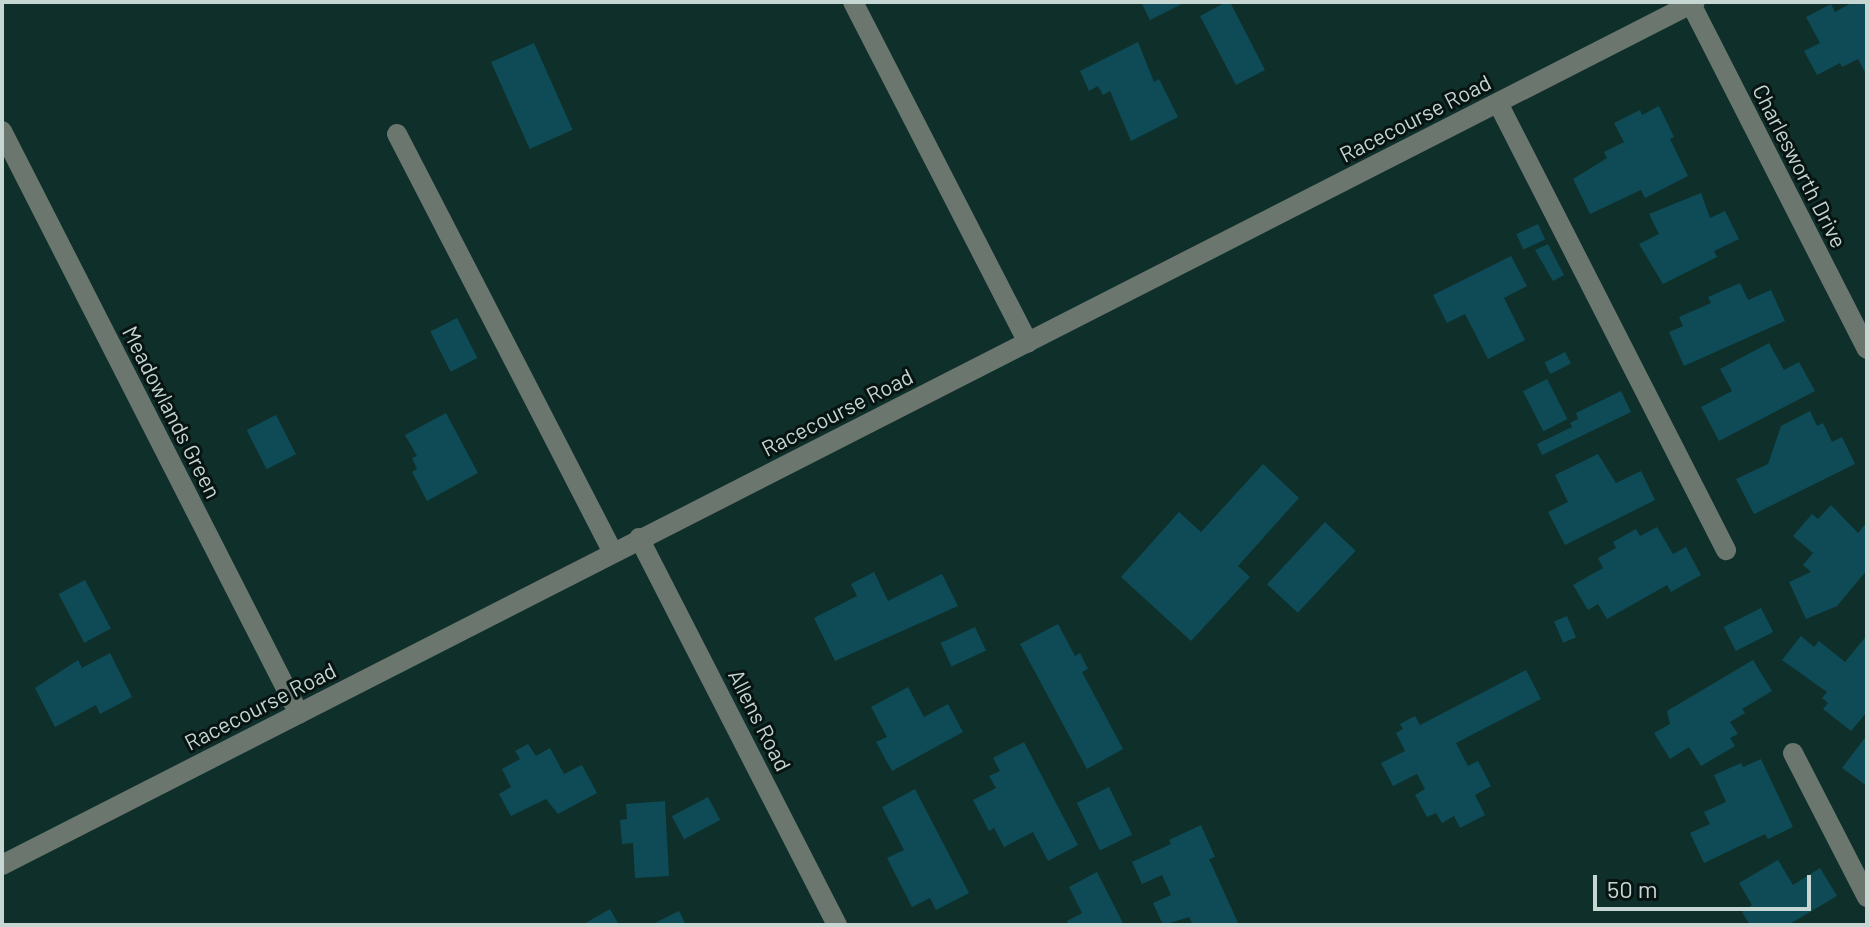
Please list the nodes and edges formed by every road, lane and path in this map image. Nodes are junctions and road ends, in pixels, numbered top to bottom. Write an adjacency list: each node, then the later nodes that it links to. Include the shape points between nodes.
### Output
1 (853, 2): 6 (street)
2 (1693, 3): 3 (street, Racecourse Road); 7 (street, Charlesworth Drive)
3 (1498, 103): 6 (street, Racecourse Road); 9 (street)
4 (2, 131): 11 (street, Meadowlands Green)
5 (397, 134): 10 (street)
6 (1028, 343): 8 (street, Racecourse Road)
7 (1867, 349)
8 (639, 538): 10 (street, Racecourse Road); 15 (street, Allens Road)
9 (1726, 550)
10 (613, 552): 11 (street, Racecourse Road)
11 (299, 714): 13 (street, Racecourse Road)
12 (1793, 753): 14 (street)
13 (2, 865)
14 (1867, 897)
15 (837, 925)

